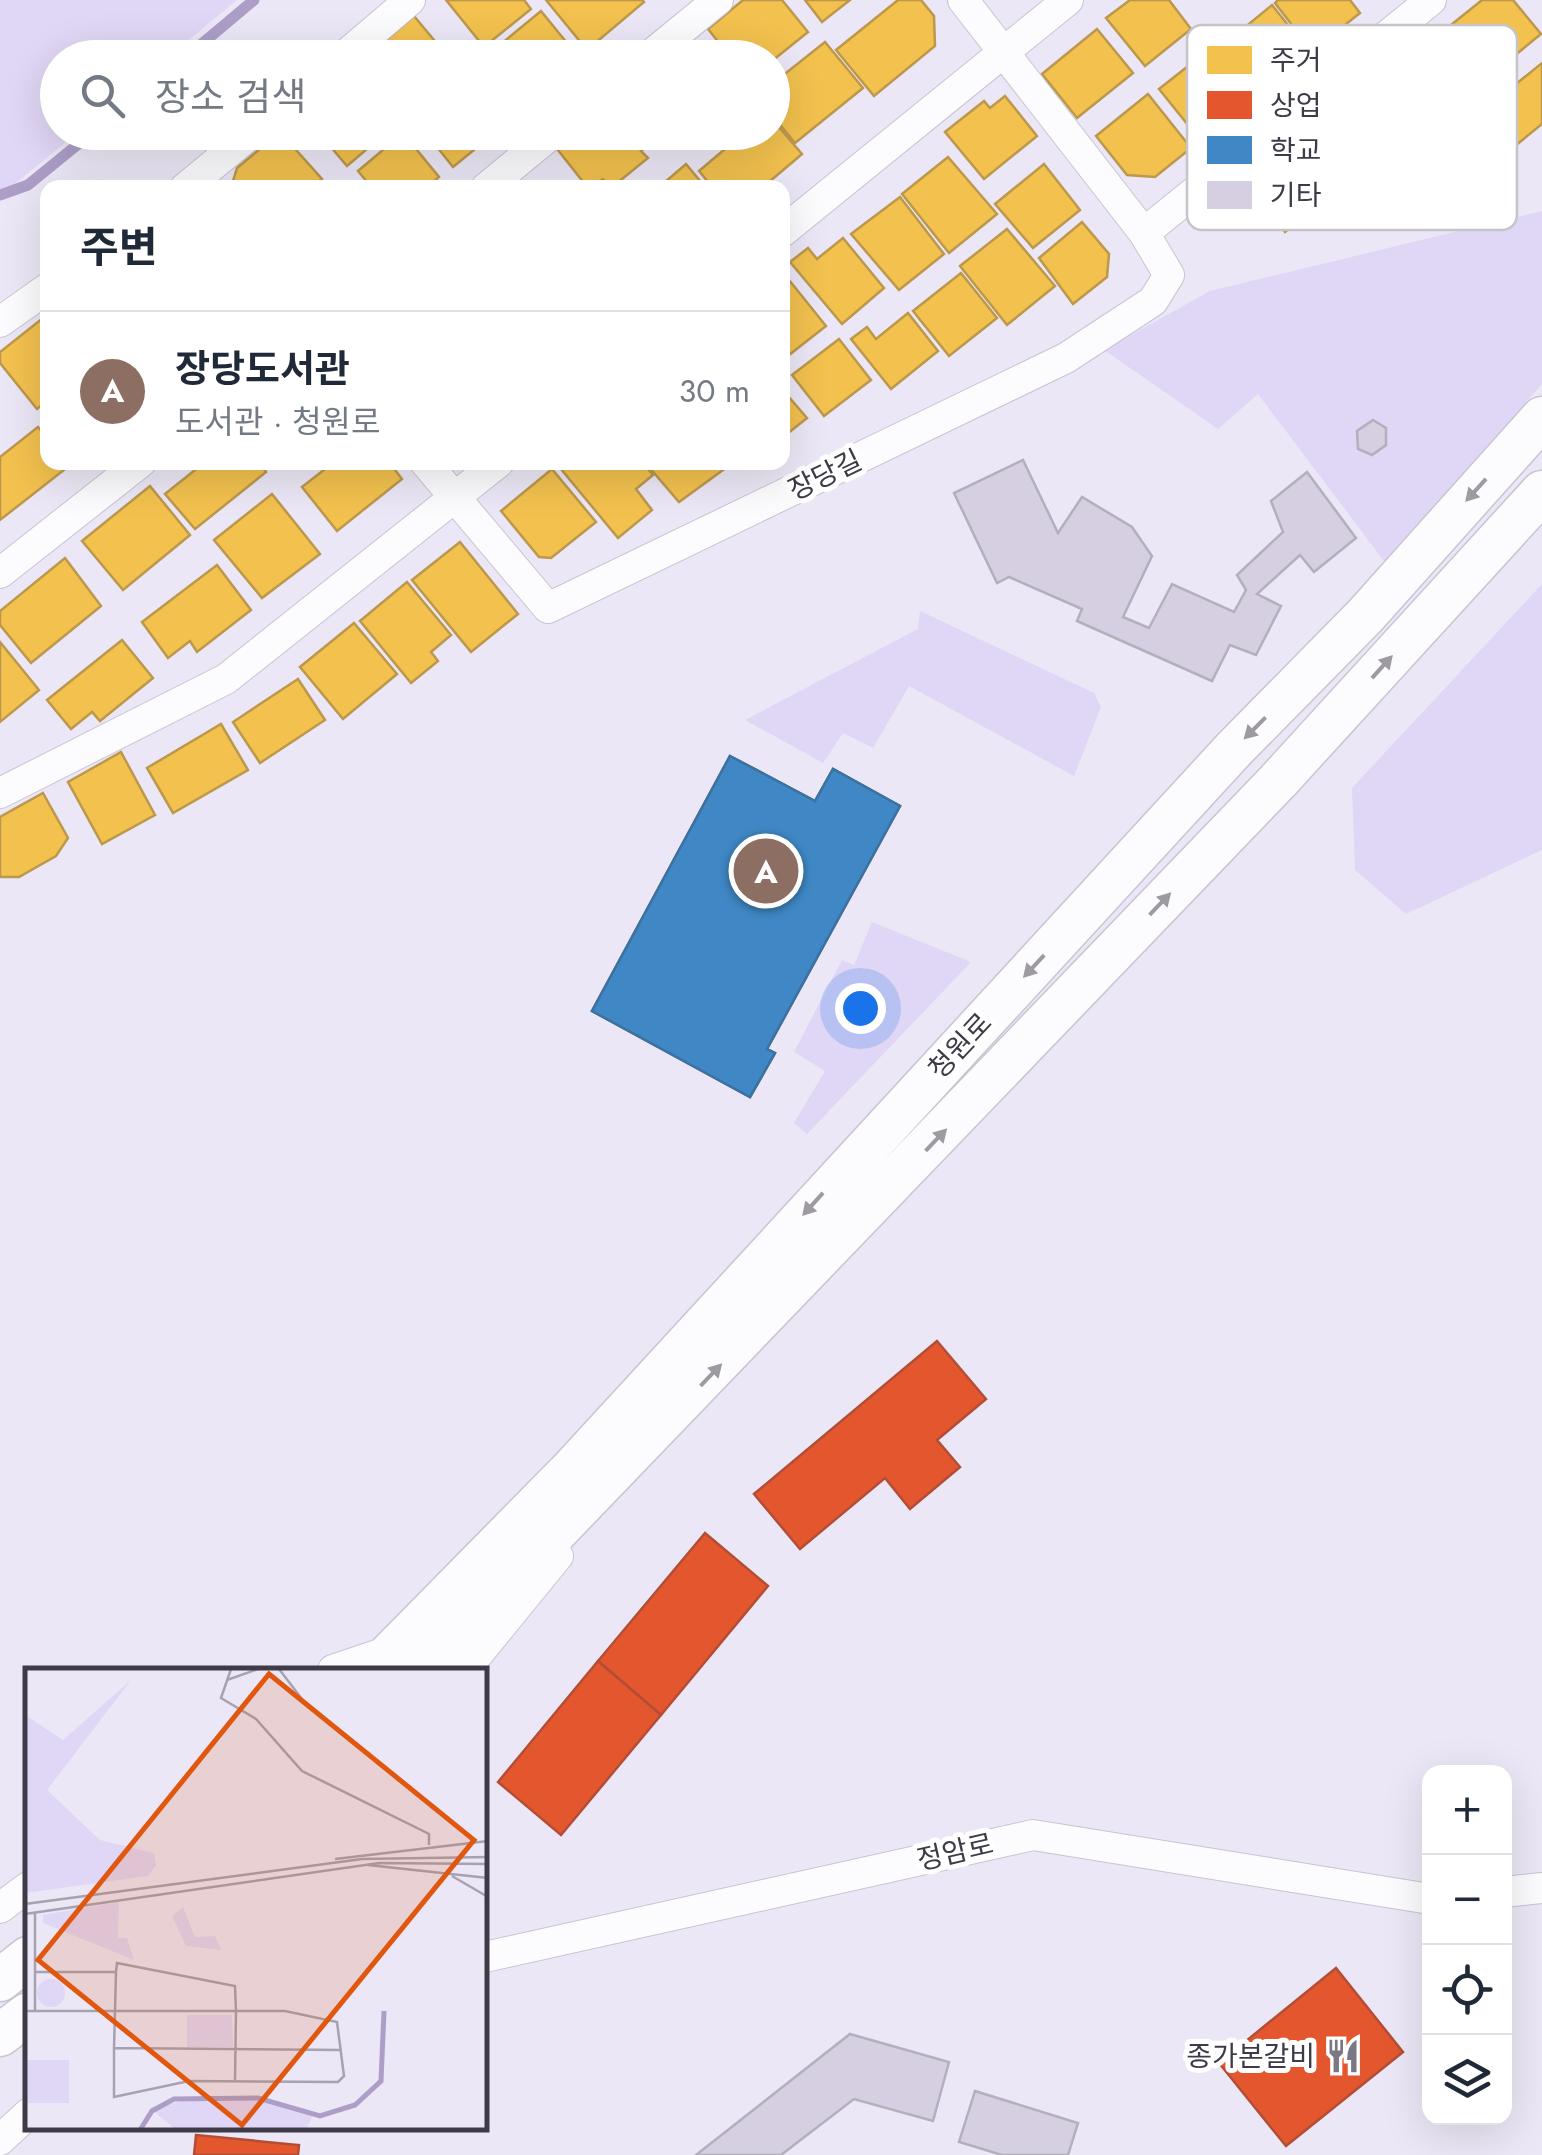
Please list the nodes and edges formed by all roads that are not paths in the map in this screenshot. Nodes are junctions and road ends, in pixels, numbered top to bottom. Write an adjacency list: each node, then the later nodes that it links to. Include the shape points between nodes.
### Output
1 (410, 0): 7 (street)
2 (718, 0): 8 (street)
3 (963, 0): 9 (street, 장당길)
4 (1068, 0): 9 (street)
5 (1431, 0): 6 (street)
6 (1400, 25)
7 (363, 40)
8 (668, 40)
9 (1004, 52): 15 (street); 16 (street, 장당길)
10 (234, 150): 12 (street)
11 (532, 150): 13 (street)
12 (202, 180)
13 (496, 180)
14 (1187, 197): 16 (street)
15 (790, 226)
16 (1144, 232): 24 (street, 장당길, via 1169,275 1153,302 1066,358 548,608)
17 (40, 294): 18 (street)
18 (0, 322)
19 (1542, 418): 28 (main road, 청원로, one-way to 28)
20 (131, 470): 25 (street)
21 (430, 470): 24 (street, 장당길)
22 (489, 470): 24 (street)
23 (1542, 492): 27 (main road, 청원로, one-way to 23, via 1278,781)
24 (453, 500): 26 (street, via 226,678)
25 (0, 573)
26 (0, 793)
27 (676, 1411): 28 (main road, 청원로); 30 (street)
28 (398, 1663): 29 (street)
29 (351, 1668)
30 (466, 1668)
31 (1542, 1888): 33 (street)
32 (25, 1889): 35 (street)
33 (1512, 1891)
34 (1422, 1898): 36 (street, 정암로, via 1032,1835)
35 (1, 1907)
36 (488, 1956)
37 (25, 1960): 38 (main road)
38 (0, 1980)
39 (25, 2016): 40 (main road)
40 (0, 2035)
41 (25, 2117): 42 (street)
42 (0, 2140)

